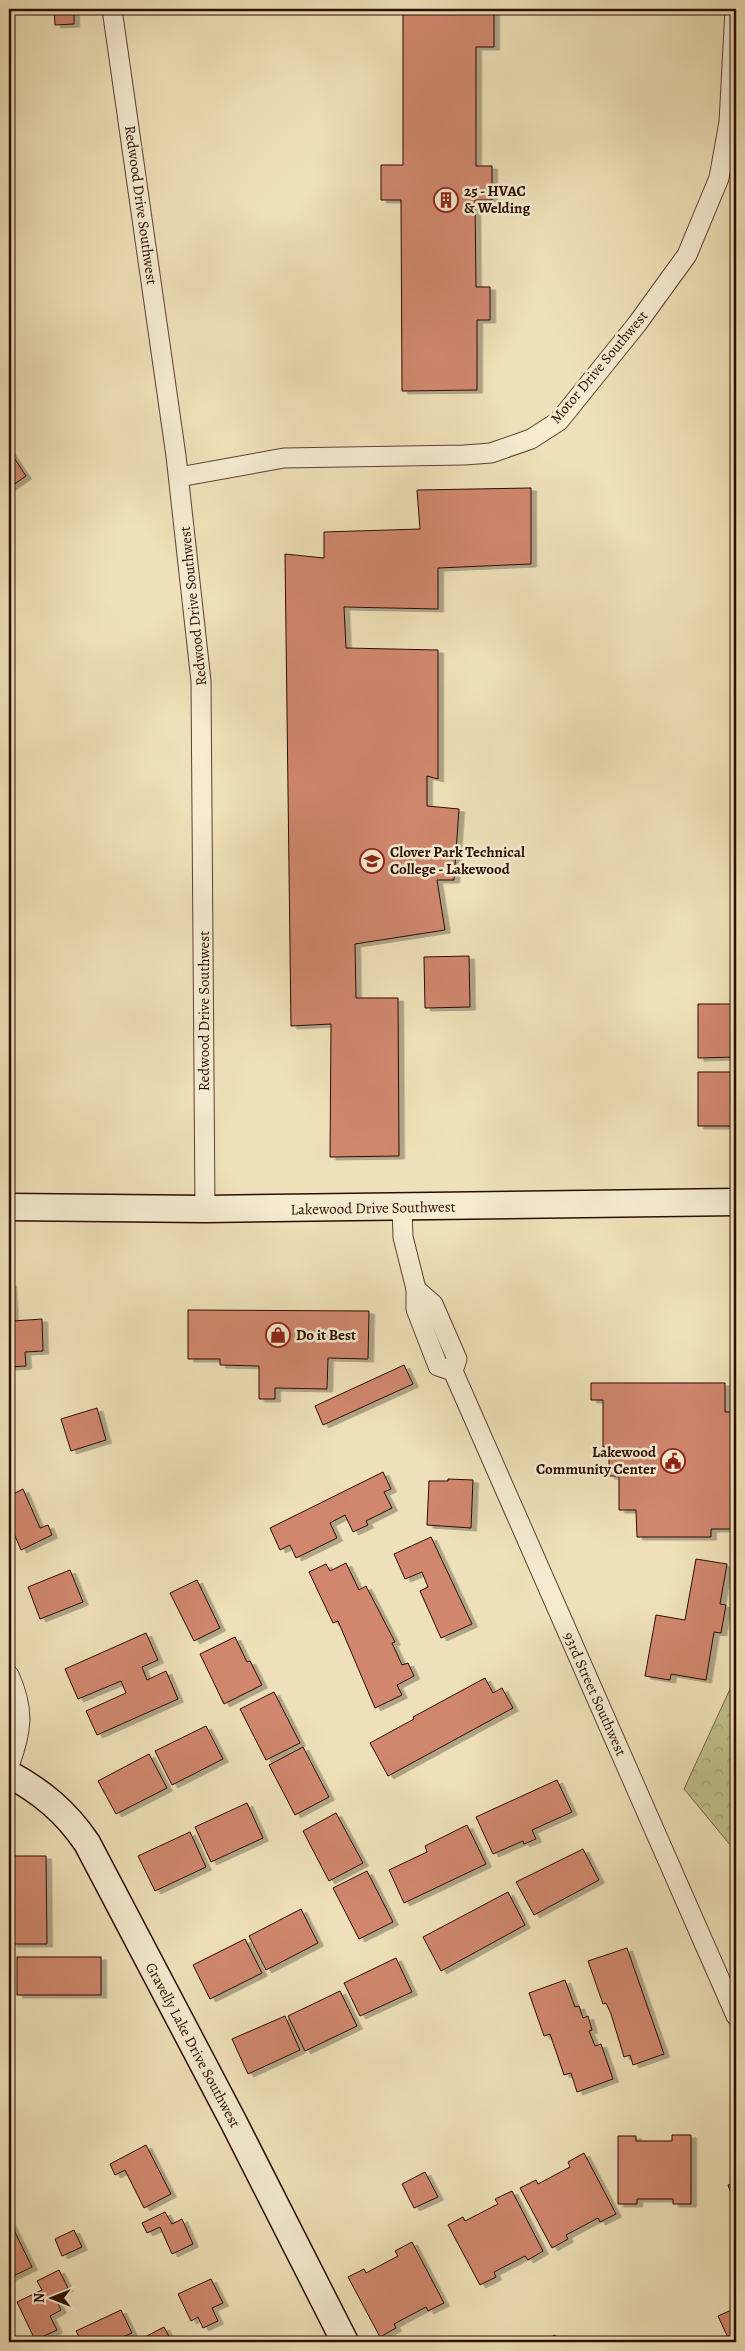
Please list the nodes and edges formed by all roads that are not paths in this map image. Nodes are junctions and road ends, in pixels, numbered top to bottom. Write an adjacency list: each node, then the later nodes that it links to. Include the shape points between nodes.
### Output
1 (112, 9): 3 (street, Redwood Drive Southwest)
2 (735, 9): 3 (street, Motor Drive Southwest, via 730,122 719,178 687,254 637,324 559,421 531,439 491,453 284,458)
3 (179, 477): 7 (street, Redwood Drive Southwest, via 202,681)
4 (736, 1202): 6 (main road, Lakewood Drive Southwest)
5 (9, 1208): 7 (main road, Lakewood Drive Southwest)
6 (402, 1208): 7 (main road, Lakewood Drive Southwest); 11 (street, 93rd Street Southwest, via 403,1237 416,1289 416,1309 438,1366 453,1371)
7 (205, 1209)
8 (9, 1675): 9 (street, via 21,1720)
9 (9, 1766)
10 (9, 1774): 12 (main road, Gravelly Lake Drive Southwest, via 54,1804 72,1821 87,1844)
11 (736, 2016)
12 (345, 2342)

